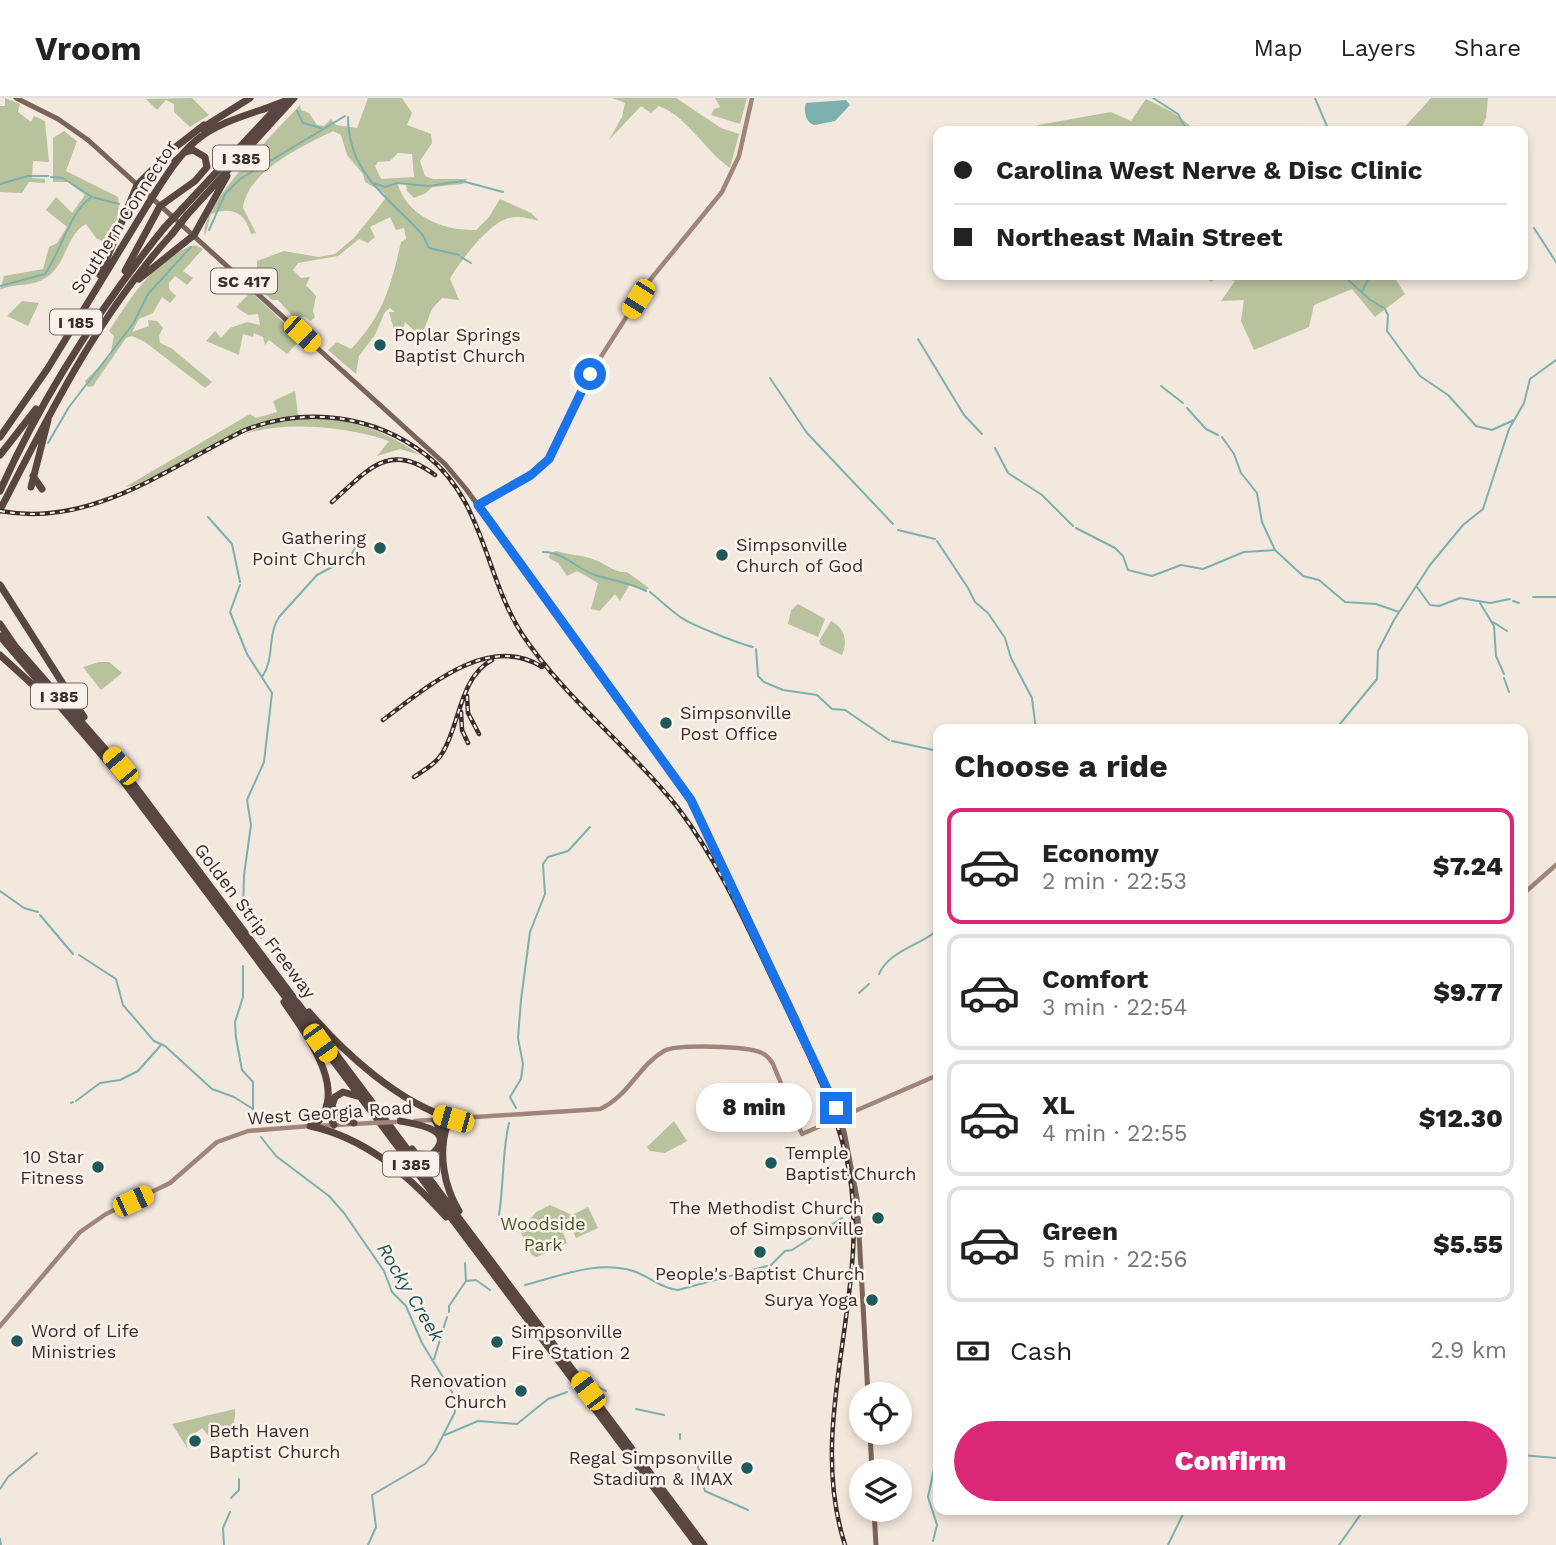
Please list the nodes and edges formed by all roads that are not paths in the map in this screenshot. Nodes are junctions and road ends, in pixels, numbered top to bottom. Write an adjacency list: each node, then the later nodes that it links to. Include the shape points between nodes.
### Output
1 (16, 98): 9 (main road, SC 417, via 78,132)
2 (250, 98): 6 (highway, Southern Connector / I 185)
3 (285, 98): 13 (highway, I 385)
4 (294, 98): 7 (highway, Southern Connector / I 185, bridge, via 205,132); 8 (highway, I 385)
5 (752, 98): 27 (main road, via 741,148 727,183 664,259 587,380 555,450 531,475)
6 (205, 125): 9 (highway); 10 (highway, Southern Connector / I 185, via 178,150)
7 (175, 161): 10 (highway, Southern Connector / I 185); 12 (highway, via 193,150 205,156 207,167)
8 (230, 169): 13 (highway, I 385); 14 (highway)
9 (138, 185): 12 (main road, SC 417); 15 (highway)
10 (153, 192): 11 (highway, Southern Connector / I 185, bridge)
11 (146, 203): 15 (highway, Southern Connector / I 185); 21 (highway, Southern Connector / I 185, via 48,368)
12 (160, 206): 14 (main road, SC 417); 17 (highway)
13 (184, 212): 16 (highway, I 385, bridge); 17 (highway, I 385, bridge)
14 (194, 235): 16 (highway); 27 (main road, SC 417, via 437,457)
15 (100, 275): 20 (highway, Southern Connector / I 185)
16 (134, 283): 19 (highway, I 385)
17 (119, 284): 18 (highway, I 385)
18 (53, 386): 22 (highway); 26 (highway, I 385)
19 (54, 402): 23 (highway); 28 (highway, I 385)
20 (0, 430)
21 (0, 437)
22 (0, 454)
23 (33, 475): 24 (highway); 25 (highway)
24 (31, 487)
25 (42, 489)
26 (0, 491)
27 (478, 505): 42 (main road, via 691,800)
28 (0, 510)
29 (0, 585): 34 (highway)
30 (0, 625): 34 (highway, Golden Strip Freeway / I 385)
31 (0, 636): 33 (highway, Golden Strip Freeway / I 385)
32 (1, 656): 33 (highway)
33 (81, 730): 37 (highway, Golden Strip Freeway / I 385)
34 (120, 766): 38 (highway, Golden Strip Freeway / I 385)
35 (1556, 865): 36 (main road)
36 (1528, 890)
37 (260, 962): 40 (highway, via 321,1058); 41 (highway, Golden Strip Freeway / I 385)
38 (272, 970): 44 (highway, via 347,1054 432,1113); 50 (highway, Golden Strip Freeway / I 385)
39 (933, 1077): 42 (main road)
40 (326, 1098): 48 (highway); 49 (highway, via 322,1117)
41 (365, 1104): 47 (highway, via 349,1091 335,1097 334,1115); 52 (highway, Golden Strip Freeway / I 385)
42 (839, 1116): 43 (main road, West Georgia Road, via 802,1134 772,1063 755,1050 668,1049 615,1100 596,1110); 54 (main road, via 857,1189)
43 (462, 1118): 44 (main road, West Georgia Road); 51 (highway, via 447,1126)
44 (453, 1119): 45 (main road, West Georgia Road)
45 (435, 1120): 46 (main road, West Georgia Road); 51 (highway)
46 (398, 1121): 47 (main road, West Georgia Road, bridge); 50 (highway, via 437,1132 437,1150 425,1156 416,1154)
47 (354, 1123): 48 (main road, West Georgia Road)
48 (334, 1125): 49 (main road, West Georgia Road)
49 (312, 1126): 52 (highway, via 346,1136 409,1178); 53 (main road, West Georgia Road, via 248,1131 217,1142 170,1183 80,1232)
50 (395, 1133): 52 (highway, Golden Strip Freeway / I 385)
51 (444, 1138): 52 (highway, via 447,1187)
52 (477, 1247): 56 (highway, Golden Strip Freeway / I 385); 57 (highway, Golden Strip Freeway / I 385)
53 (0, 1326)
54 (867, 1382)
55 (875, 1522): 58 (main road)
56 (697, 1545)
57 (704, 1545)
58 (876, 1545)

